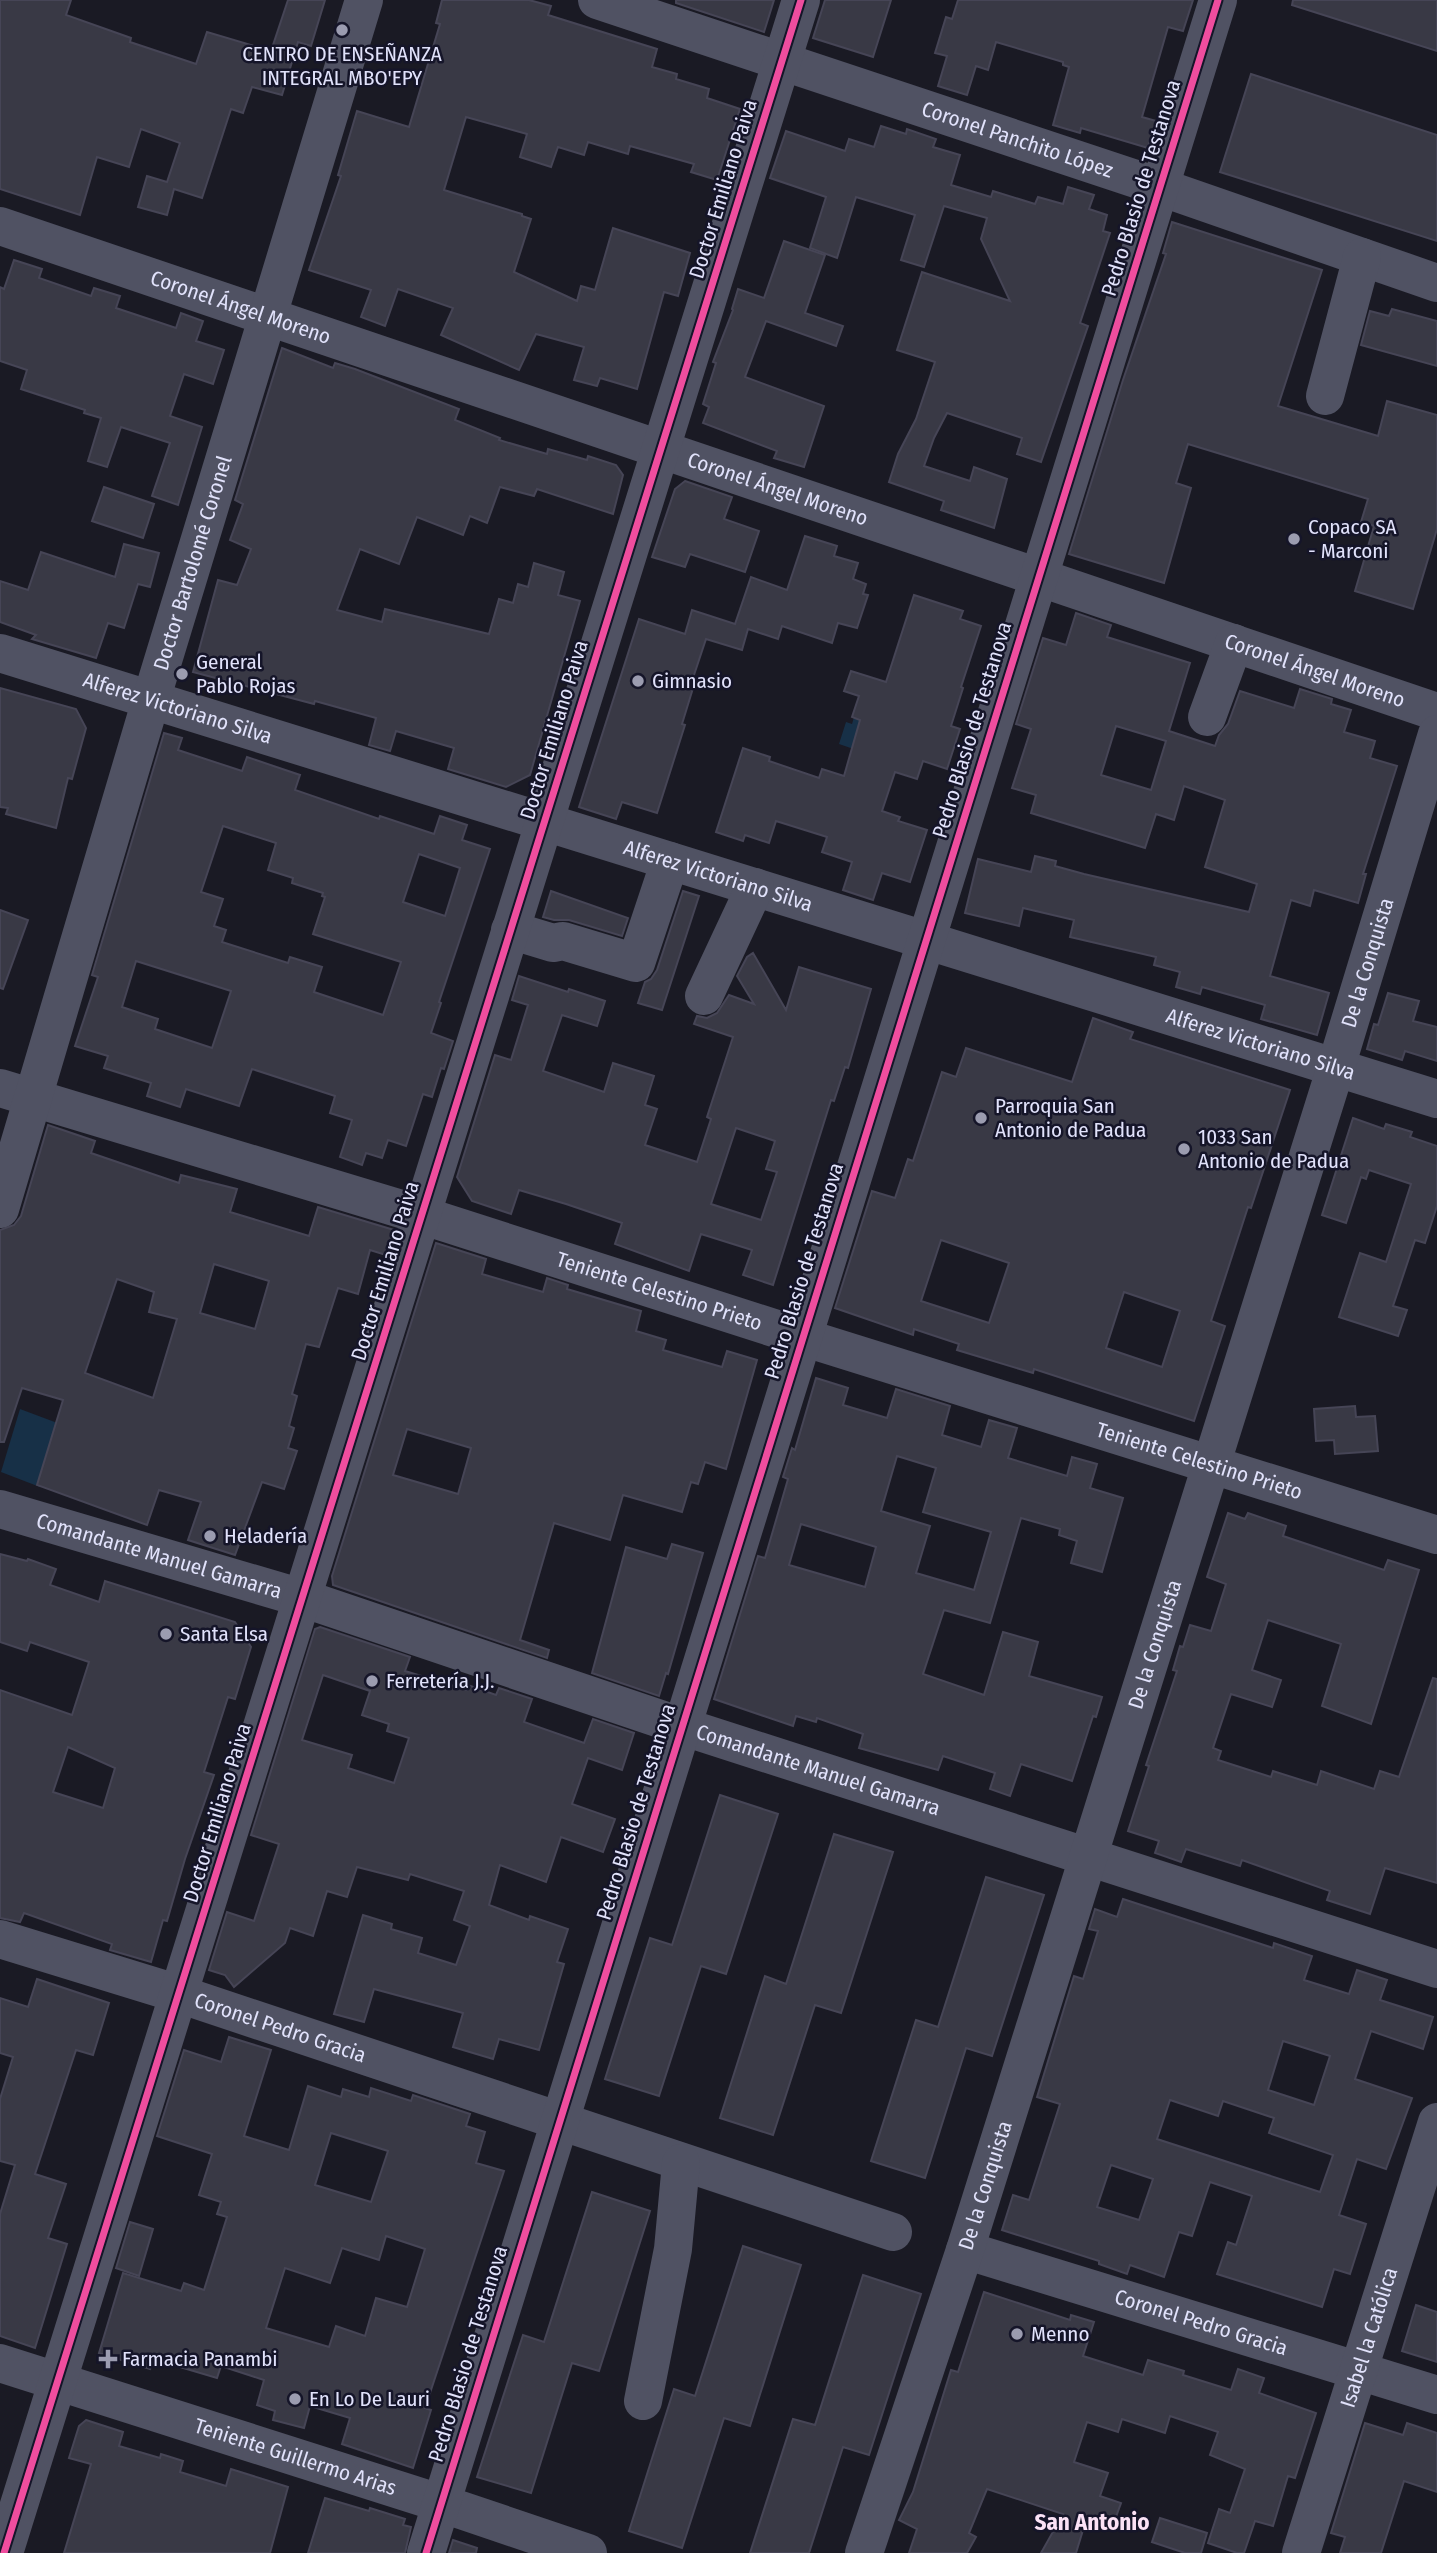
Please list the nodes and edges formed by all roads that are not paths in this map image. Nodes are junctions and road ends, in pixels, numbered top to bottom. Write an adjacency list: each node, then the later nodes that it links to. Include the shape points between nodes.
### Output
1 (364, 0): 10 (street, Doctor Bartolomé Coronel)
2 (597, 0): 5 (street, Coronel Panchito López)
3 (801, 0): 5 (street, Doctor Emiliano Paiva)
4 (1218, 0): 6 (street, Pedro Blasio de Testanova)
5 (782, 60): 6 (street, Coronel Panchito López); 12 (street, Doctor Emiliano Paiva)
6 (1160, 187): 8 (street, Coronel Panchito López); 13 (street, Pedro Blasio de Testanova)
7 (0, 226): 10 (street, Coronel Ángel Moreno)
8 (1362, 257): 9 (street, Coronel Panchito López); 11 (street)
9 (1437, 283)
10 (267, 317): 12 (street, Coronel Ángel Moreno); 16 (street, Doctor Bartolomé Coronel)
11 (1325, 396)
12 (660, 450): 13 (street, Coronel Ángel Moreno); 20 (street, Doctor Emiliano Paiva)
13 (1038, 577): 14 (street, Coronel Ángel Moreno); 24 (street, Pedro Blasio de Testanova)
14 (1234, 643): 17 (street, Coronel Ángel Moreno); 18 (street)
15 (0, 653): 16 (street, Alferez Victoriano Silva)
16 (150, 700): 20 (street, Alferez Victoriano Silva); 27 (street, Doctor Bartolomé Coronel)
17 (1437, 712)
18 (1207, 717)
19 (1437, 734): 26 (street, De la Conquista)
20 (543, 823): 21 (street, Alferez Victoriano Silva); 23 (street, Doctor Emiliano Paiva)
21 (670, 861): 22 (street, Alferez Victoriano Silva); 23 (street, via 636,963)
22 (755, 887): 24 (street, Alferez Victoriano Silva); 25 (street)
23 (510, 930): 30 (street, Doctor Emiliano Paiva)
24 (925, 939): 26 (street, Alferez Victoriano Silva); 31 (street, Pedro Blasio de Testanova)
25 (704, 996)
26 (1336, 1067): 28 (street, Alferez Victoriano Silva); 32 (street, De la Conquista)
27 (17, 1093): 29 (street, Doctor Bartolomé Coronel); 30 (street, Teniente Celestino Prieto)
28 (1437, 1099)
29 (0, 1209)
30 (421, 1215): 31 (street, Teniente Celestino Prieto); 35 (street, Doctor Emiliano Paiva)
31 (802, 1337): 32 (street, Teniente Celestino Prieto); 36 (street, Pedro Blasio de Testanova)
32 (1211, 1465): 34 (street, Teniente Celestino Prieto); 37 (street, De la Conquista)
33 (0, 1509): 35 (street, Comandante Manuel Gamarra)
34 (1437, 1535)
35 (302, 1598): 36 (street, Comandante Manuel Gamarra); 40 (street, Doctor Emiliano Paiva)
36 (681, 1726): 37 (street, Comandante Manuel Gamarra); 41 (street, Pedro Blasio de Testanova)
37 (1088, 1857): 39 (street, Comandante Manuel Gamarra); 45 (street, De la Conquista)
38 (0, 1939): 40 (street, Coronel Pedro Gracia)
39 (1437, 1969)
40 (179, 1994): 41 (street, Coronel Pedro Gracia); 48 (street, Doctor Emiliano Paiva)
41 (558, 2121): 43 (street, Coronel Pedro Gracia); 51 (street, Pedro Blasio de Testanova)
42 (1437, 2122): 47 (street, Isabel la Católica)
43 (681, 2163): 44 (street, Coronel Pedro Gracia); 50 (street, via 673,2249)
44 (893, 2232)
45 (965, 2250): 47 (street, Coronel Pedro Gracia); 55 (street, De la Conquista)
46 (0, 2363): 48 (street, Teniente Guillermo Arias)
47 (1357, 2372): 49 (street, Coronel Pedro Gracia); 56 (street, Isabel la Católica)
48 (58, 2381): 51 (street, Teniente Guillermo Arias); 52 (street, Doctor Emiliano Paiva)
49 (1437, 2395)
50 (643, 2401)
51 (440, 2503): 53 (street, Pedro Blasio de Testanova); 54 (street, Teniente Guillermo Arias)
52 (4, 2553)
53 (426, 2553)
54 (588, 2553)
55 (864, 2553)
56 (1301, 2553)

